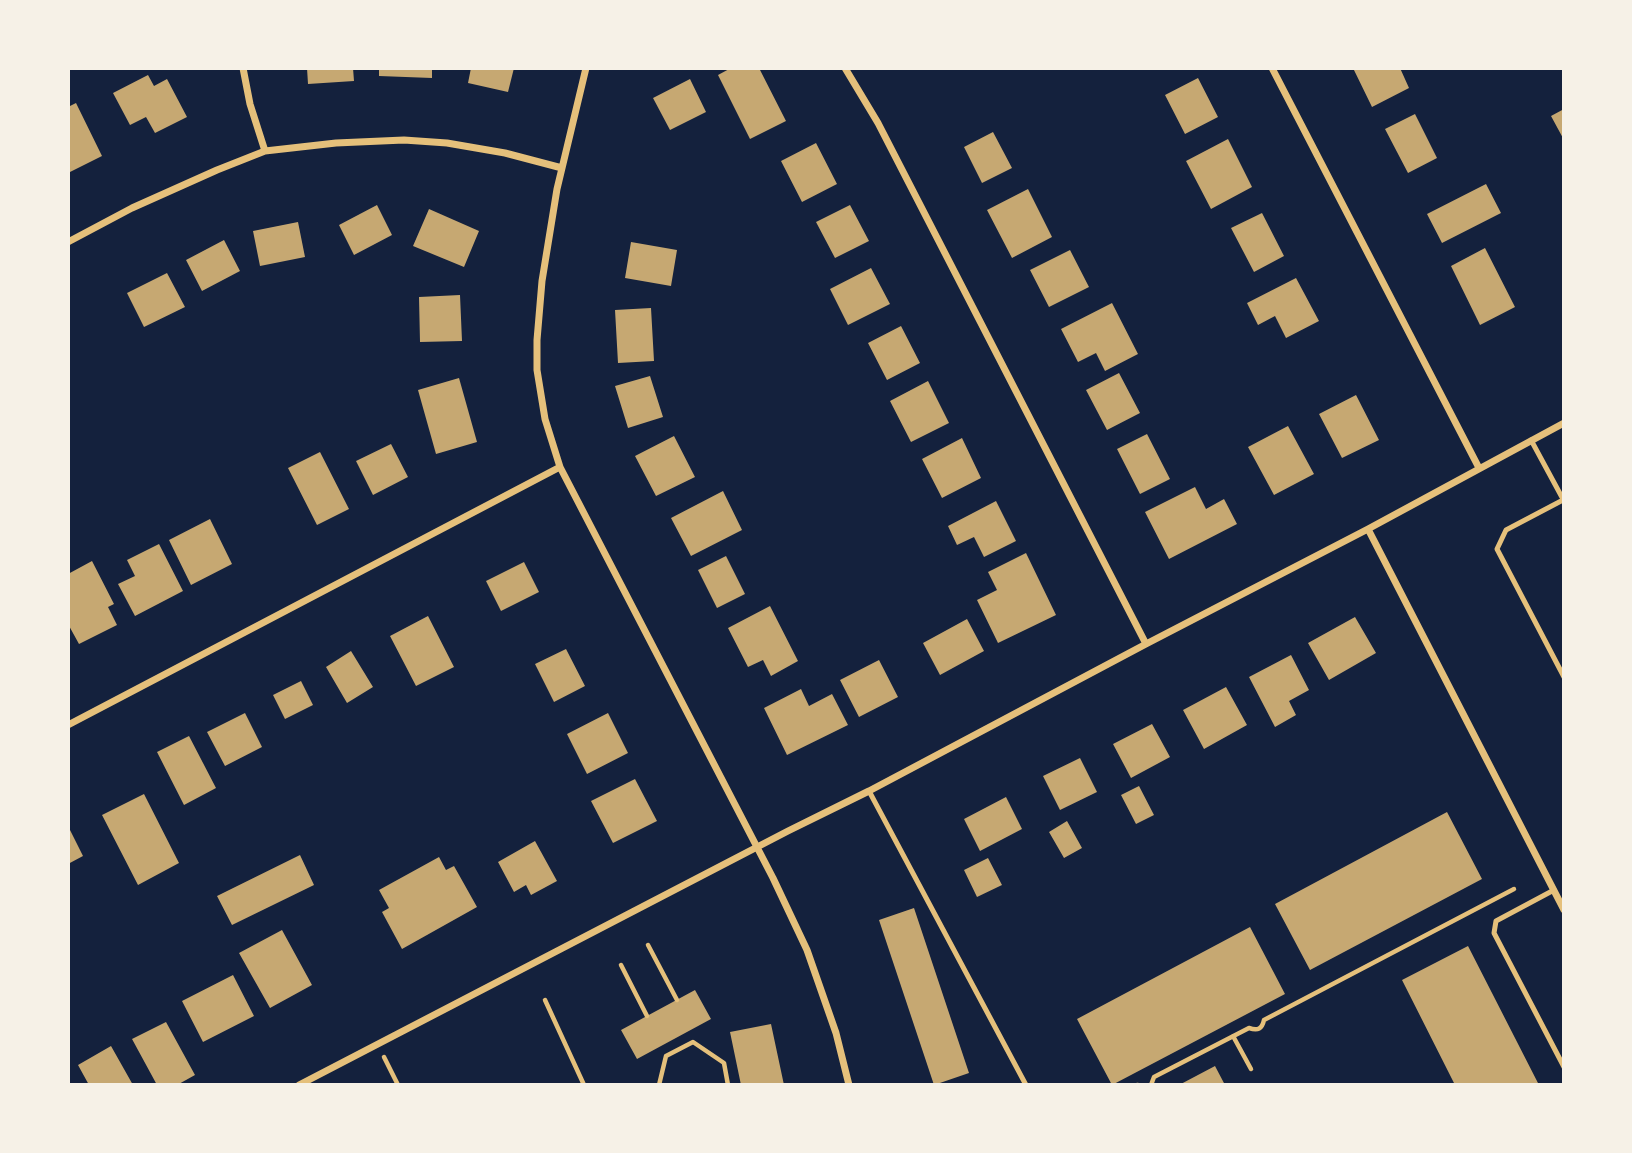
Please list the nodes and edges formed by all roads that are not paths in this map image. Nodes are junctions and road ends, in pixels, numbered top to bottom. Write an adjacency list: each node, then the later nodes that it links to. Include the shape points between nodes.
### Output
1 (243, 68): 5 (street)
2 (586, 68): 6 (street)
3 (845, 68): 14 (street, via 878,123)
4 (1272, 68): 11 (street)
5 (265, 151): 6 (street, via 415,141 505,153); 7 (street)
6 (562, 168): 10 (street, via 542,281 537,340 545,419)
7 (68, 242)
8 (1564, 423): 9 (street)
9 (1531, 440): 11 (street); 12 (lane)
10 (560, 467): 16 (street); 18 (street)
11 (1479, 468): 13 (street)
12 (1563, 500): 15 (lane, via 1506,530 1497,549)
13 (1368, 529): 14 (street); 19 (street)
14 (1146, 644): 17 (street)
15 (1564, 677)
16 (68, 725)
17 (869, 791): 18 (street); 24 (lane)
18 (757, 848): 22 (street); 23 (street, via 807,950)
19 (1554, 890): 20 (street); 21 (lane, via 1496,921 1494,933)
20 (1564, 910)
21 (1564, 1067)
22 (299, 1085)
23 (849, 1085)
24 (1026, 1085)

